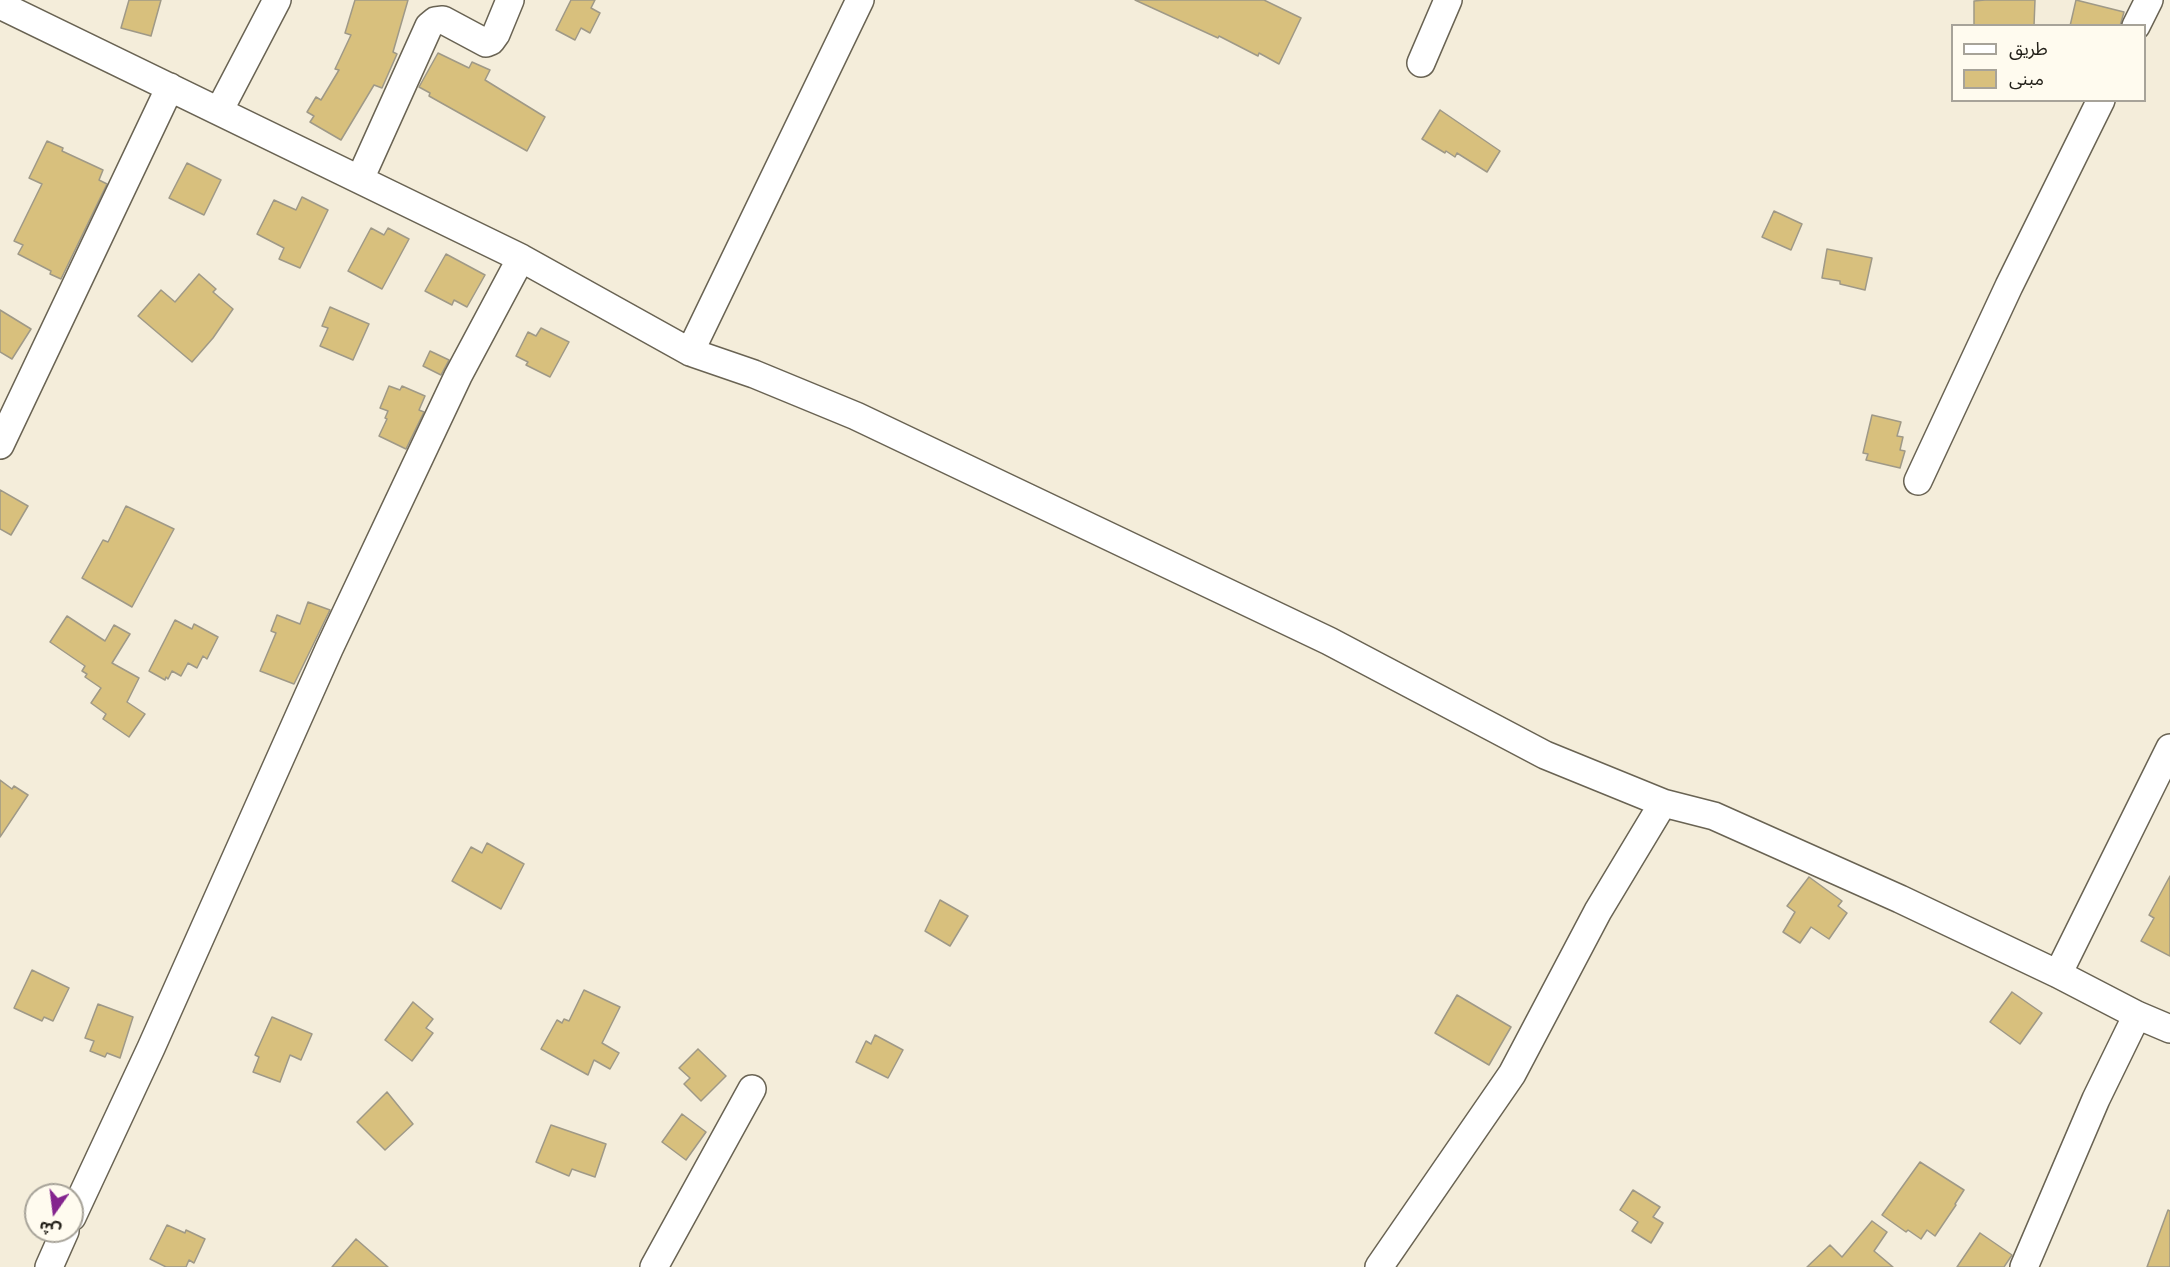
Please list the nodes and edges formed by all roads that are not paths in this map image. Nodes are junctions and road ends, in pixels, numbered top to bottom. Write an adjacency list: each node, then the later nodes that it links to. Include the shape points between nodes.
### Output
1 (277, 0): 11 (street)
2 (510, 0): 12 (street, via 496,34 486,43 443,20 429,26)
3 (860, 0): 14 (street)
4 (1448, 0): 8 (street)
5 (2149, 0): 7 (street)
6 (0, 5): 9 (street)
7 (2137, 24)
8 (1421, 63)
9 (170, 87): 11 (street); 15 (street)
10 (2100, 102): 16 (street)
11 (219, 111): 12 (street)
12 (360, 179): 13 (street)
13 (521, 258): 14 (street); 23 (street, via 458,376 329,649)
14 (690, 352): 18 (street, via 856,416 1329,641 1545,755)
15 (0, 445)
16 (1918, 481)
17 (2170, 748): 19 (street)
18 (1663, 803): 19 (street, via 1714,816); 27 (street, via 1598,911 1512,1074)
19 (2058, 974): 20 (street)
20 (2137, 1015): 21 (street); 28 (street, via 2096,1099)
21 (2170, 1029)
22 (752, 1089): 26 (street)
23 (84, 1191)
24 (60, 1243): 25 (street)
25 (49, 1267)
26 (654, 1267)
27 (1379, 1267)
28 (2024, 1267)

